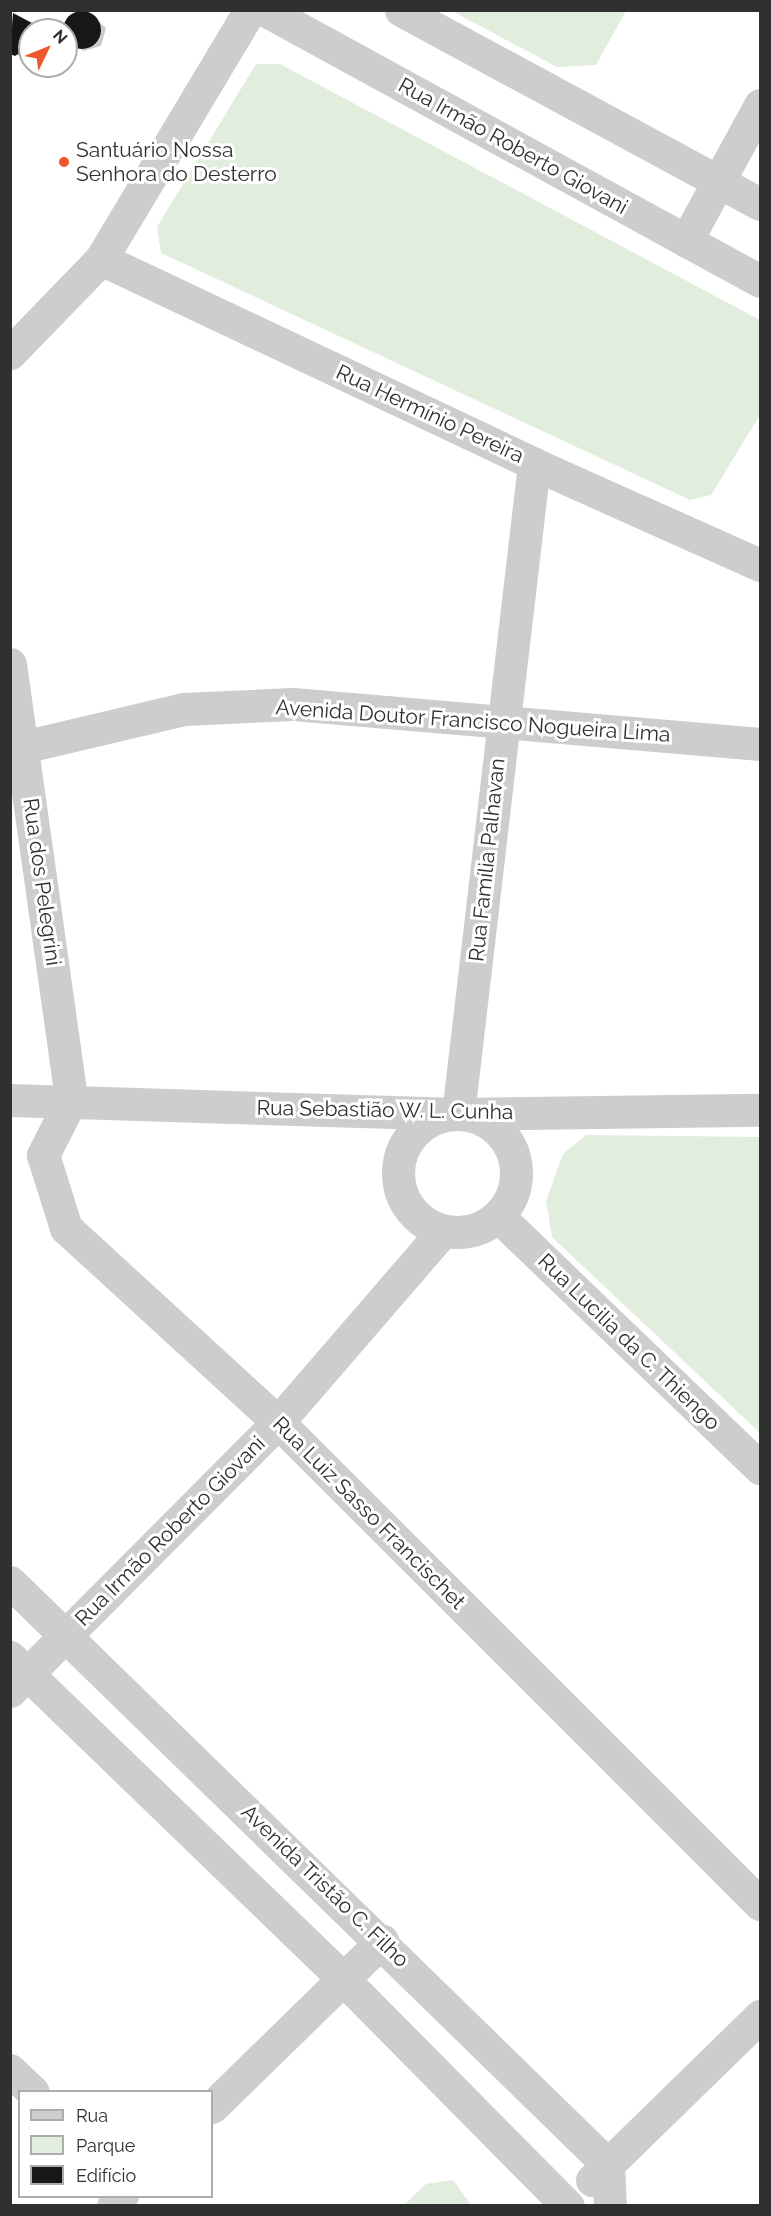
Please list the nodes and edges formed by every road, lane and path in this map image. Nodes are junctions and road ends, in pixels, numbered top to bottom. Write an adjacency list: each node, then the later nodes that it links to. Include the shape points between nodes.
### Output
1 (250, 10): 8 (street)
2 (265, 10): 7 (street, Rua Irmão Roberto Giovani)
3 (401, 10): 5 (street)
4 (760, 105): 5 (street)
5 (719, 182): 6 (street); 7 (street)
6 (760, 204)
7 (686, 241): 9 (street, Rua Irmão Roberto Giovani)
8 (101, 259): 10 (street); 11 (street, Rua Hermínio Pereira)
9 (760, 281)
10 (10, 353)
11 (534, 464): 12 (street, Rua Hermínio Pereira); 14 (street, Rua Família Palhavan)
12 (760, 565)
13 (10, 664): 16 (street, Rua dos Pelegrini)
14 (503, 720): 15 (street, Avenida Doutor Francisco Nogueira Lima); 16 (street, Avenida Doutor Francisco Nogueira Lima, via 293,704 184,709); 20 (street, Rua Família Palhavan)
15 (760, 744)
16 (17, 748): 18 (street, Rua dos Pelegrini)
17 (10, 1100): 18 (street, Rua Sebastião W. L. Cunha)
18 (70, 1100): 20 (street, Rua Sebastião W. L. Cunha); 23 (street, Rua Luiz Sasso Francischet, via 43,1155 66,1228)
19 (760, 1110): 20 (street, Rua Sebastião W. L. Cunha)
20 (458, 1114): 21 (street, via 487,1122 508,1143 515,1161 516,1181 510,1200); 22 (street, via 440,1116 422,1125 400,1155 401,1193 411,1210)
21 (498, 1216): 22 (street, via 482,1227); 24 (street, Rua Lucilia da C. Thiengo)
22 (443, 1231): 23 (street, Rua Irmão Roberto Giovani)
23 (278, 1422): 26 (street, Rua Irmão Roberto Giovani); 28 (street, Rua Luiz Sasso Francischet)
24 (760, 1468)
25 (10, 1582): 26 (street, Avenida Tristão C. Filho)
26 (66, 1635): 27 (street, Rua Irmão Roberto Giovani); 29 (street, Avenida Tristão C. Filho)
27 (16, 1674): 30 (street)
28 (760, 1904)
29 (382, 1941): 30 (street); 35 (street, Avenida Tristão C. Filho)
30 (343, 1979): 34 (street); 36 (street)
31 (760, 2016): 35 (street)
32 (10, 2070): 33 (street)
33 (32, 2090)
34 (213, 2107)
35 (608, 2165): 36 (street); 37 (street)
36 (568, 2204)
37 (610, 2205)

